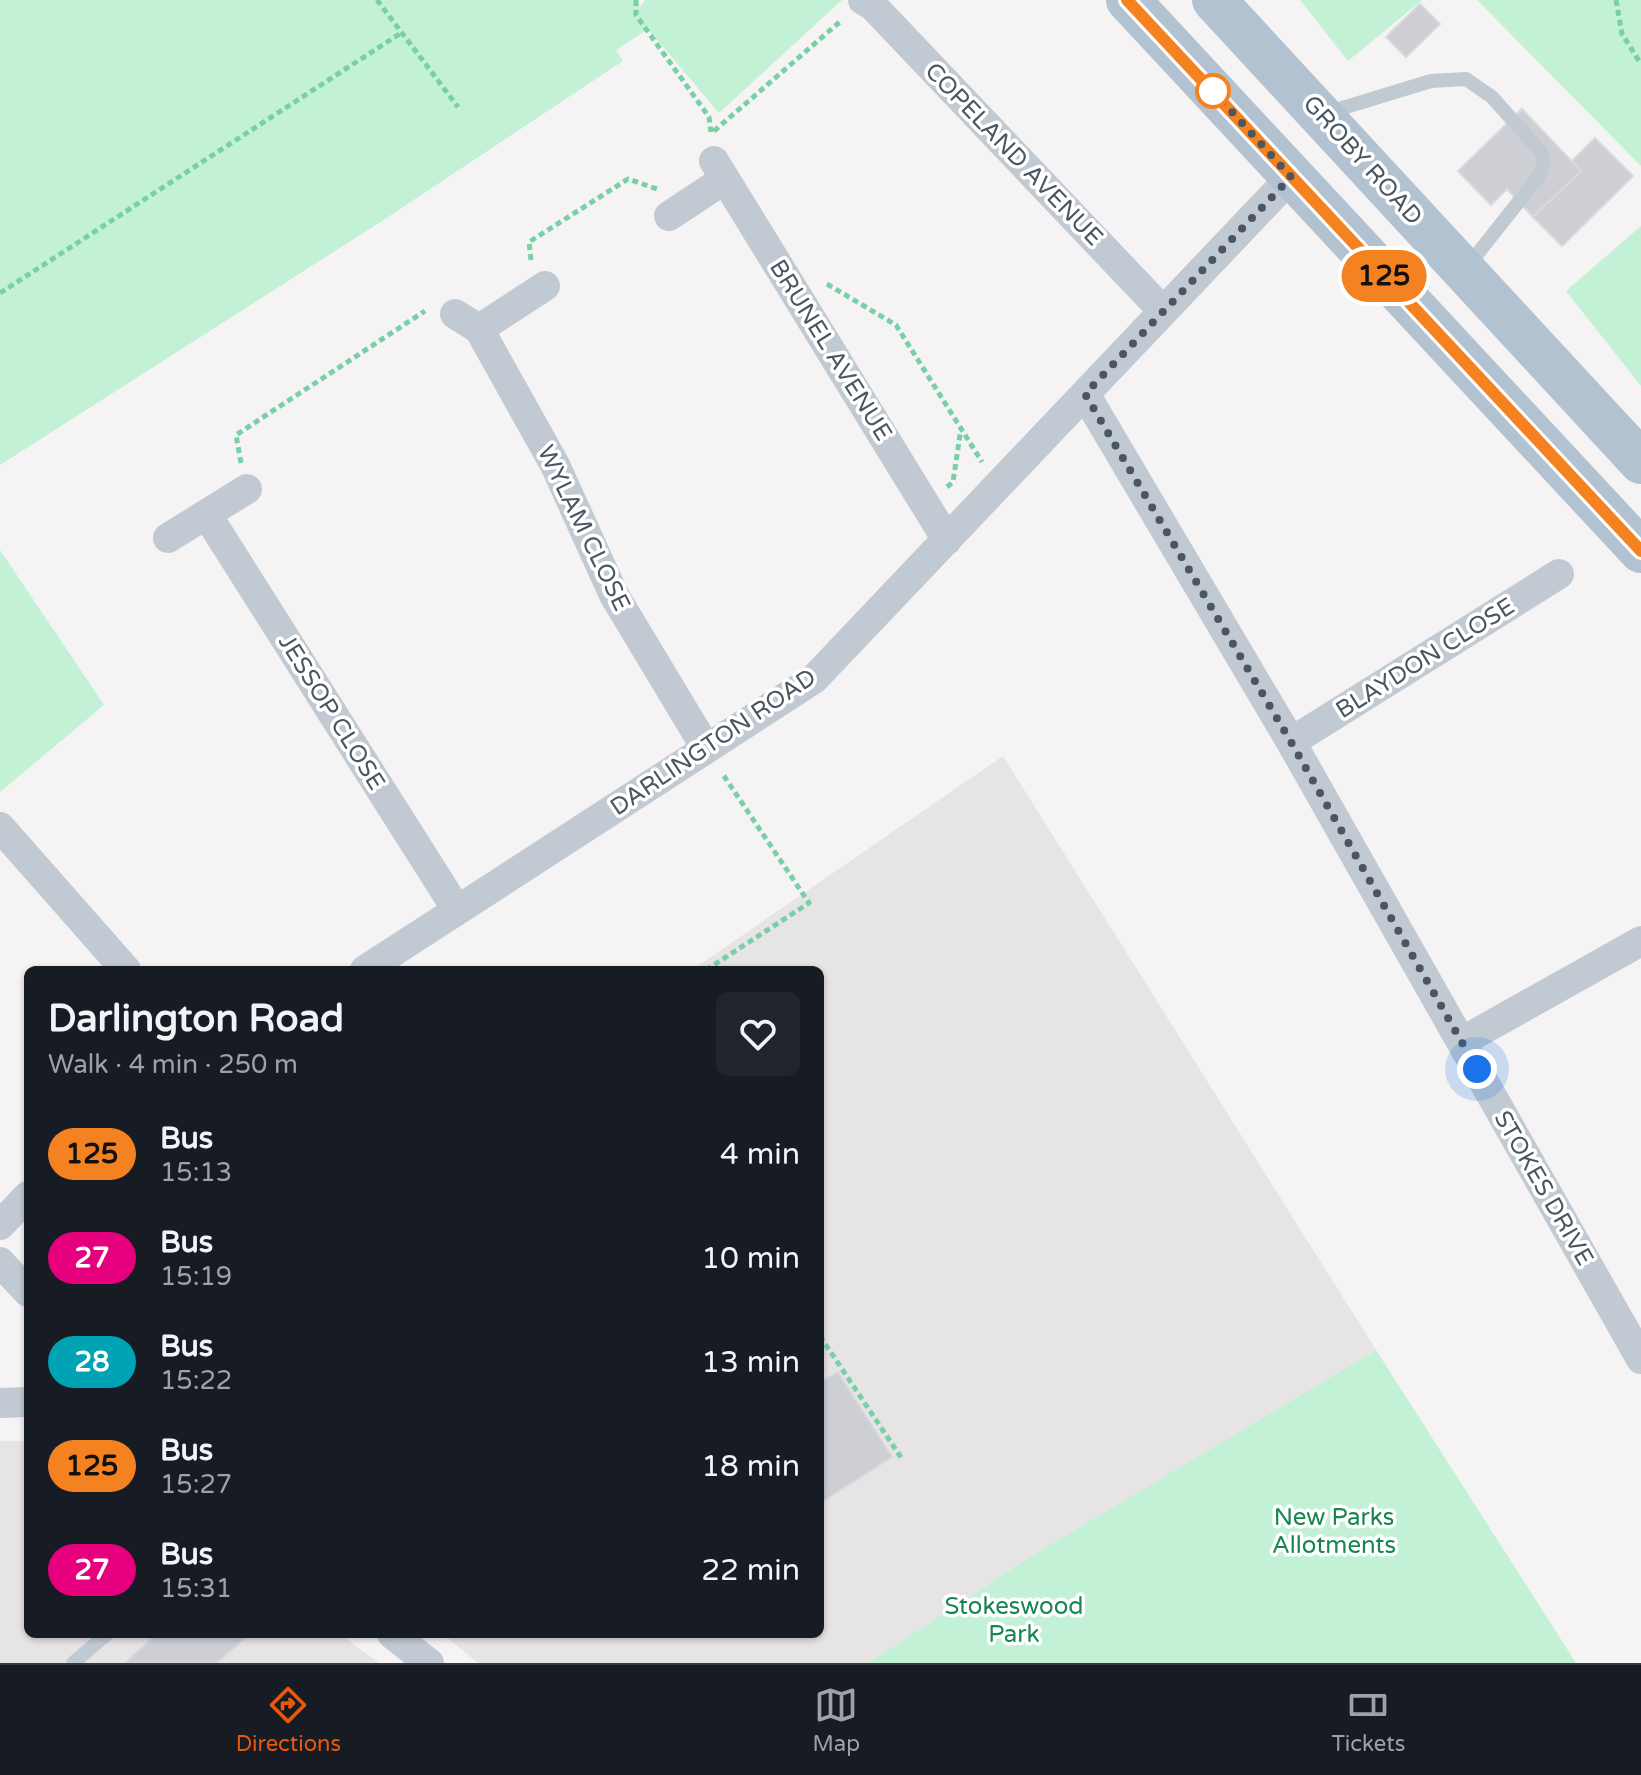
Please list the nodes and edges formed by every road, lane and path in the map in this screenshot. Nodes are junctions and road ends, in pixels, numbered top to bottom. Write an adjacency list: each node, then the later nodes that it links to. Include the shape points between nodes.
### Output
1 (377, 0): 7 (path)
2 (636, 0): 3 (path, via 636,15 709,117 711,134)
3 (864, 0): 17 (street, COPELAND AVENUE)
4 (1128, 0): 11 (main road)
5 (1214, 0): 10 (main road, GROBY ROAD)
6 (1616, 0): 8 (path, via 1622,34)
7 (401, 33): 9 (path); 15 (path)
8 (1641, 64)
9 (458, 107)
10 (1322, 114): 13 (main road, GROBY ROAD); 13 (lane, via 1431,81 1466,79 1492,97 1544,162 1539,176)
11 (1291, 177): 17 (street, DARLINGTON ROAD); 28 (main road)
12 (680, 209): 14 (path, via 628,179 529,242); 16 (street, BRUNEL AVENUE, via 720,170)
13 (1464, 271): 21 (main road, GROBY ROAD)
14 (539, 289): 18 (street)
15 (0, 293)
16 (798, 297): 20 (path, via 826,283 896,325); 24 (street, BRUNEL AVENUE)
17 (1163, 311): 19 (street, DARLINGTON ROAD)
18 (467, 322): 25 (path, via 443,299 236,435 242,474); 31 (street, WYLAM CLOSE, via 555,465 614,595)
19 (1085, 394): 22 (street, DARLINGTON ROAD); 30 (street, STOKES DRIVE)
20 (961, 427): 22 (path); 24 (path, via 953,482)
21 (1641, 462)
22 (998, 486): 27 (street, DARLINGTON ROAD)
23 (247, 489): 25 (street)
24 (925, 503): 27 (street, BRUNEL AVENUE)
25 (207, 515): 26 (street); 33 (street, JESSOP CLOSE)
26 (168, 538)
27 (947, 540): 31 (street, DARLINGTON ROAD, via 814,679)
28 (1641, 551)
29 (1559, 574): 30 (street, BLAYDON CLOSE)
30 (1291, 742): 38 (street, STOKES DRIVE)
31 (706, 748): 33 (street, DARLINGTON ROAD); 37 (path, via 809,903)
32 (0, 827): 35 (street)
33 (457, 910): 36 (street, DARLINGTON ROAD)
34 (1641, 941): 38 (street)
35 (122, 966)
36 (371, 966)
37 (712, 966)
38 (1461, 1042): 44 (street, STOKES DRIVE)
39 (24, 1200): 40 (street)
40 (0, 1225)
41 (0, 1262): 42 (street)
42 (24, 1288)
43 (824, 1342): 47 (path)
44 (1638, 1348)
45 (24, 1402): 46 (street)
46 (0, 1403)
47 (902, 1459)
48 (102, 1638): 50 (lane)
49 (397, 1638): 51 (street)
50 (73, 1663)
51 (429, 1663)

